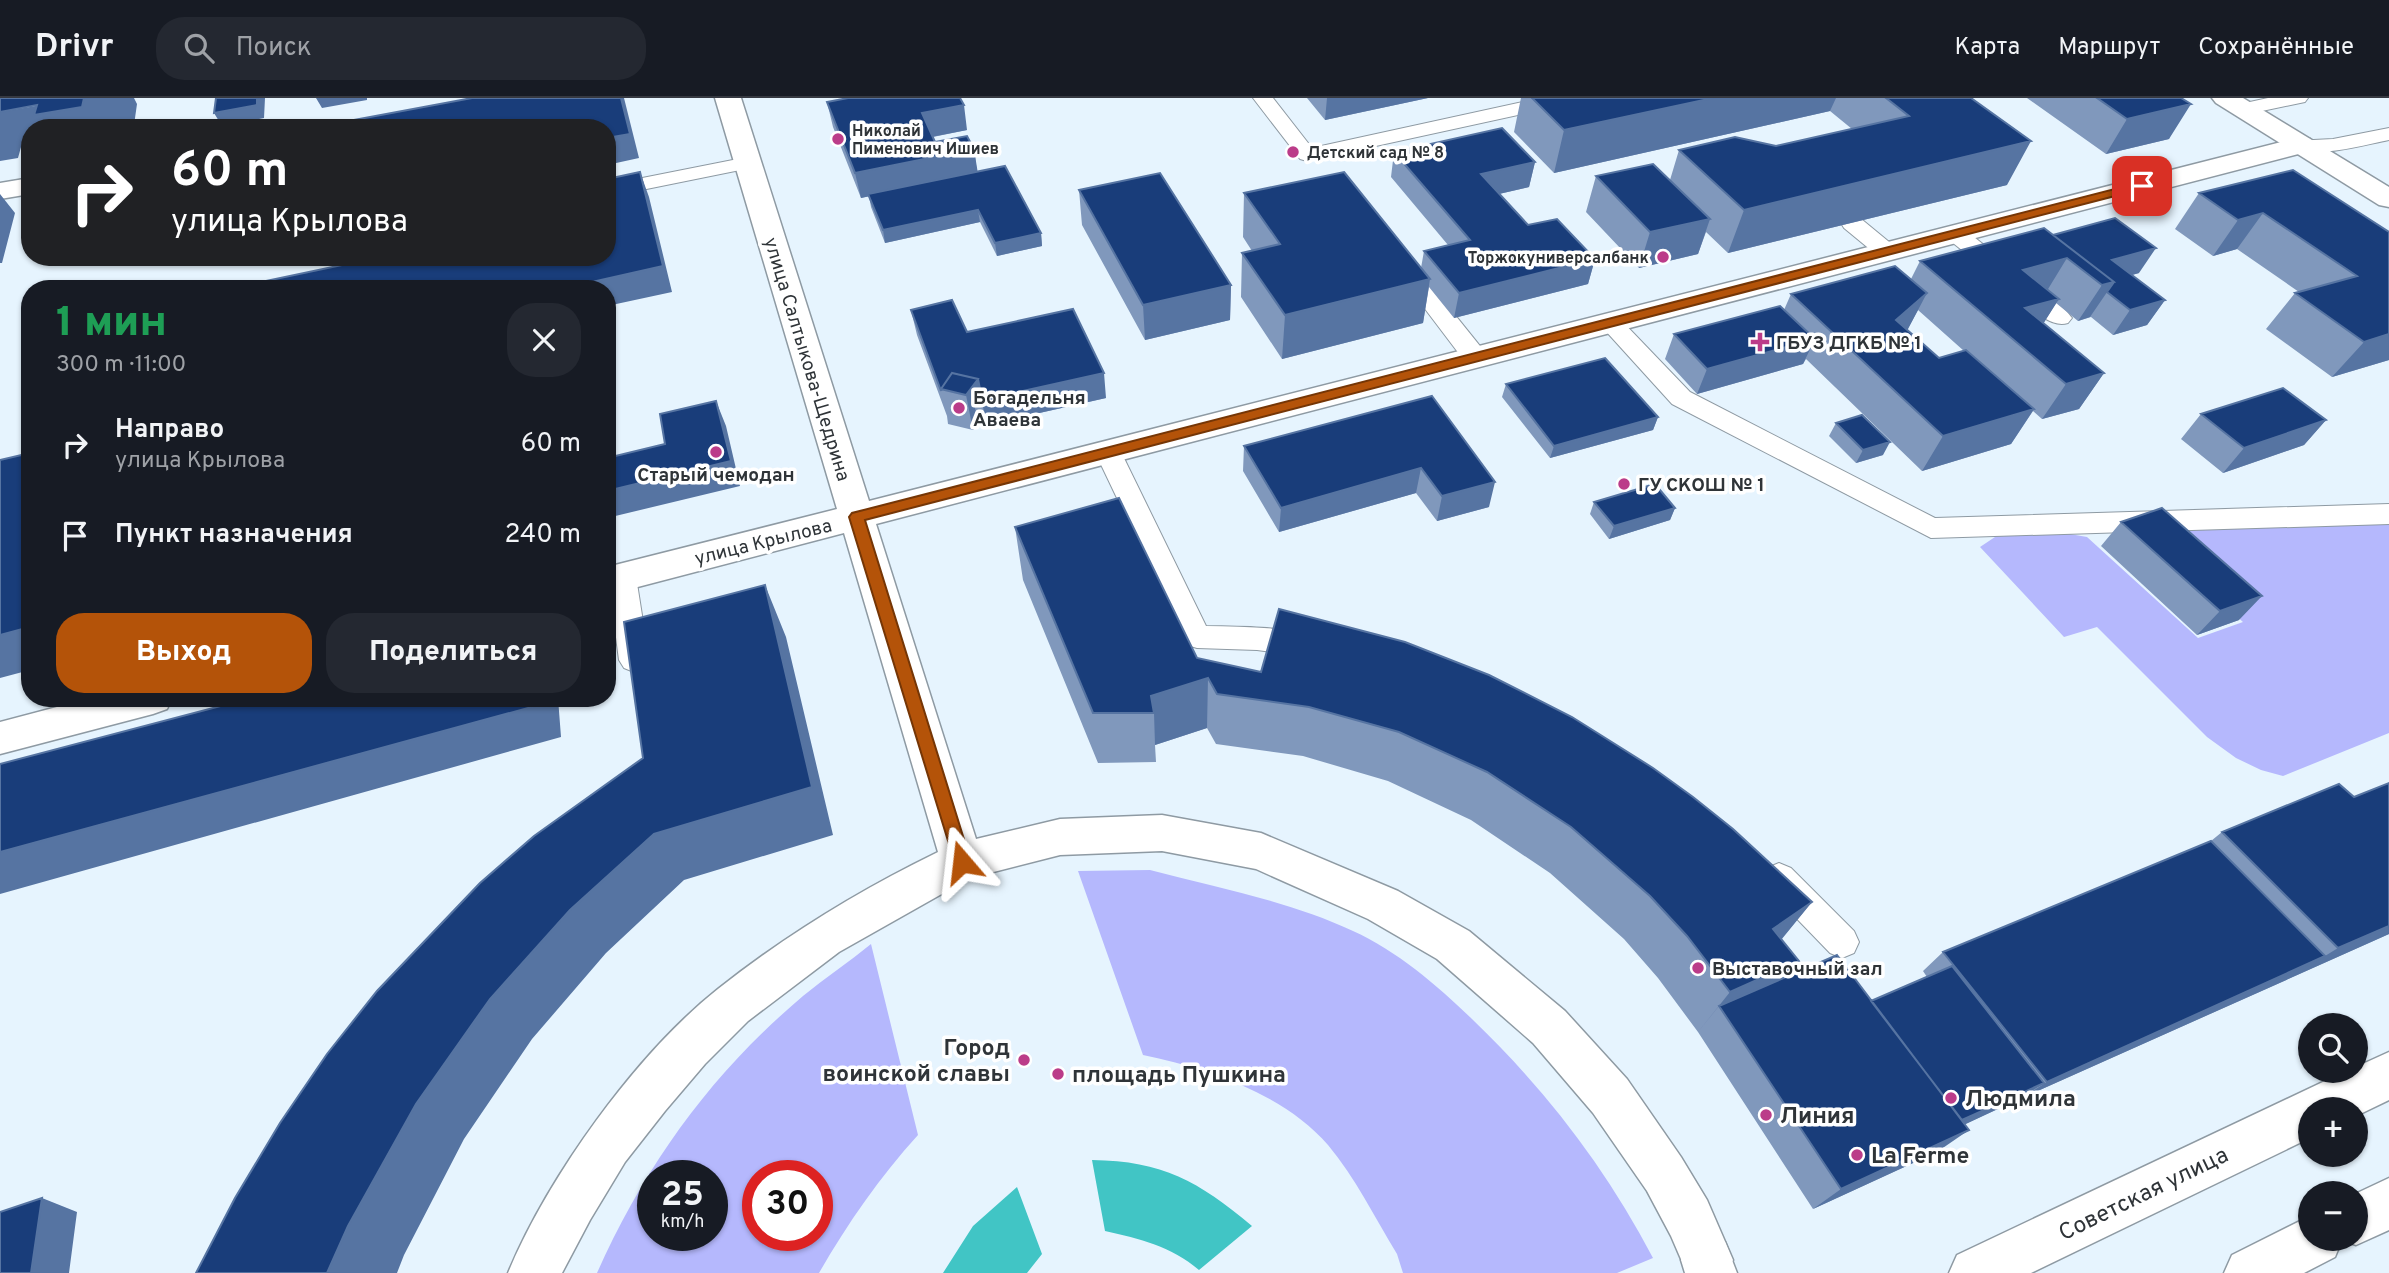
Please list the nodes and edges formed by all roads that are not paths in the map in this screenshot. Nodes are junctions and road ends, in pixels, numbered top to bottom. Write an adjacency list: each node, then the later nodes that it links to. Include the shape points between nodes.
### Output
1 (728, 98): 8 (street, улица Салтыкова-Щедрина)
2 (1263, 98): 3 (lane, via 1307,155)
3 (1568, 98)
4 (2298, 98): 5 (lane)
5 (2234, 103): 7 (street)
6 (2389, 134): 7 (lane, via 2333,145)
7 (2301, 145): 12 (street); 14 (street, улица Крылова)
8 (748, 163): 10 (lane); 24 (street, улица Салтыкова-Щедрина)
9 (21, 188): 11 (street)
10 (616, 189)
11 (0, 191)
12 (2389, 199)
13 (1852, 223): 16 (lane)
14 (1956, 234): 16 (street, улица Крылова); 17 (lane)
15 (1388, 247): 21 (lane)
16 (1886, 251): 20 (street, улица Крылова)
17 (2001, 270)
18 (2035, 297): 19 (lane)
19 (2060, 318)
20 (1611, 323): 21 (street, улица Крылова); 23 (lane, via 1681,398 1931,528)
21 (1475, 358): 22 (street, улица Крылова)
22 (1108, 452): 24 (street, улица Крылова); 27 (lane, via 1197,637 1257,639)
23 (2389, 514)
24 (857, 517): 25 (street, улица Крылова); 31 (street, улица Салтыкова-Щедрина)
25 (616, 579)
26 (616, 584): 28 (lane)
27 (1341, 651)
28 (639, 696)
29 (119, 707): 30 (street)
30 (0, 738)
31 (962, 862): 38 (street, via 1060,837 1162,833 1261,851 1407,918 1453,945 1518,998 1580,1060 1664,1174); 39 (street, via 823,938 706,1031 608,1145)
32 (1763, 863): 33 (lane)
33 (1842, 942)
34 (2389, 1075): 35 (street)
35 (2344, 1097)
36 (2298, 1119): 40 (street, Советская улица)
37 (2298, 1249): 41 (street)
38 (1709, 1267)
39 (534, 1273)
40 (1975, 1273)
41 (2250, 1273)

